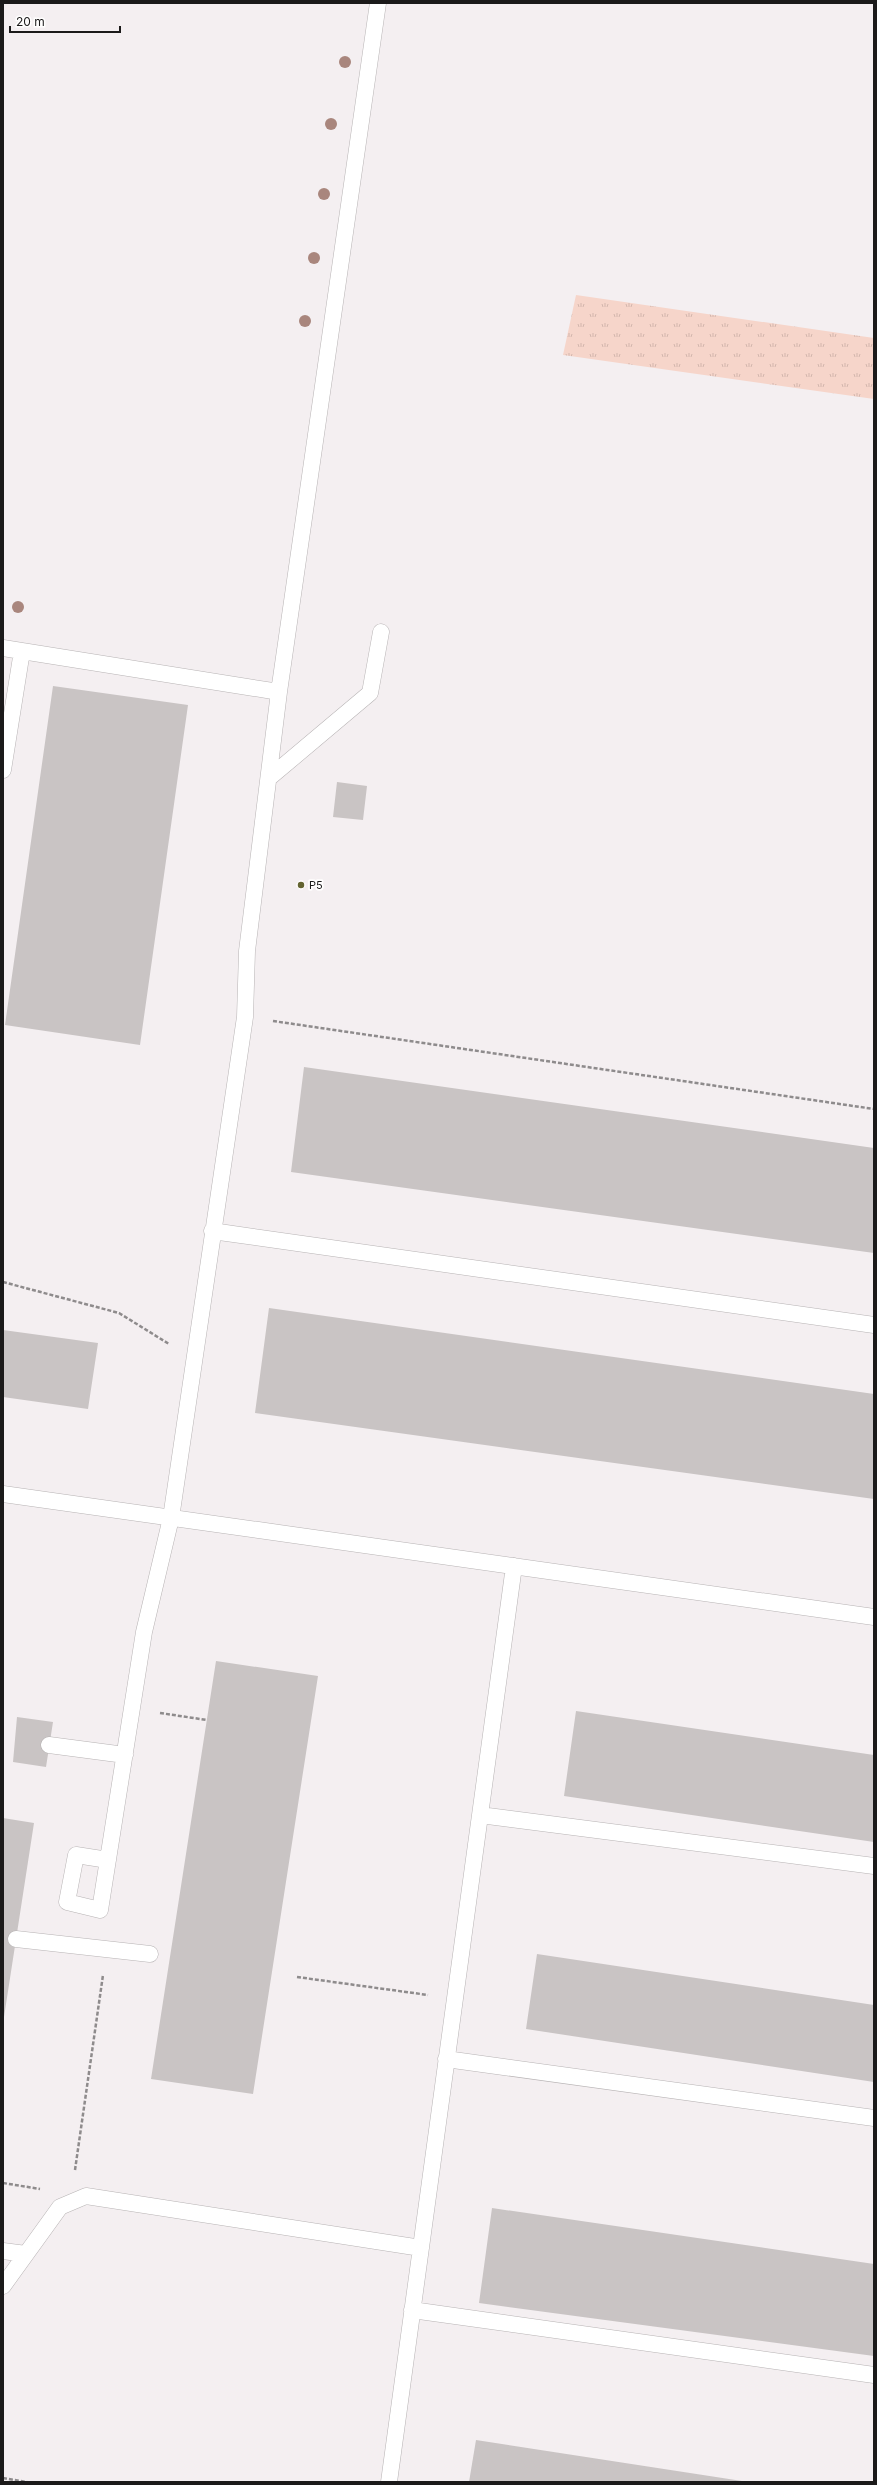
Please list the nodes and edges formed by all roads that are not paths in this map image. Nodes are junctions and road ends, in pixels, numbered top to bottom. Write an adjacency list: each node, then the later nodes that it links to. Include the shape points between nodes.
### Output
1 (378, 3): 5 (lane)
2 (380, 632): 7 (lane, via 370,693)
3 (3, 648): 4 (lane)
4 (22, 651): 5 (lane); 6 (lane)
5 (279, 692): 7 (lane)
6 (3, 770)
7 (268, 778): 8 (lane, via 247,951 245,1017)
8 (212, 1231): 9 (lane); 11 (lane)
9 (874, 1325)
10 (3, 1494): 11 (lane)
11 (171, 1518): 12 (lane); 15 (lane, via 144,1632)
12 (514, 1566): 13 (lane); 16 (lane)
13 (874, 1617)
14 (49, 1745): 15 (lane)
15 (125, 1755): 17 (lane)
16 (480, 1815): 18 (lane); 21 (lane)
17 (108, 1860)
18 (874, 1866)
19 (16, 1939): 20 (lane)
20 (150, 1954)
21 (446, 2059): 22 (lane); 23 (lane)
22 (874, 2118)
23 (421, 2248): 25 (lane, via 86,2196 60,2207); 27 (lane)
24 (3, 2251): 25 (lane)
25 (26, 2254): 26 (lane)
26 (3, 2286)
27 (412, 2310): 28 (lane); 29 (lane)
28 (874, 2375)
29 (389, 2482)

